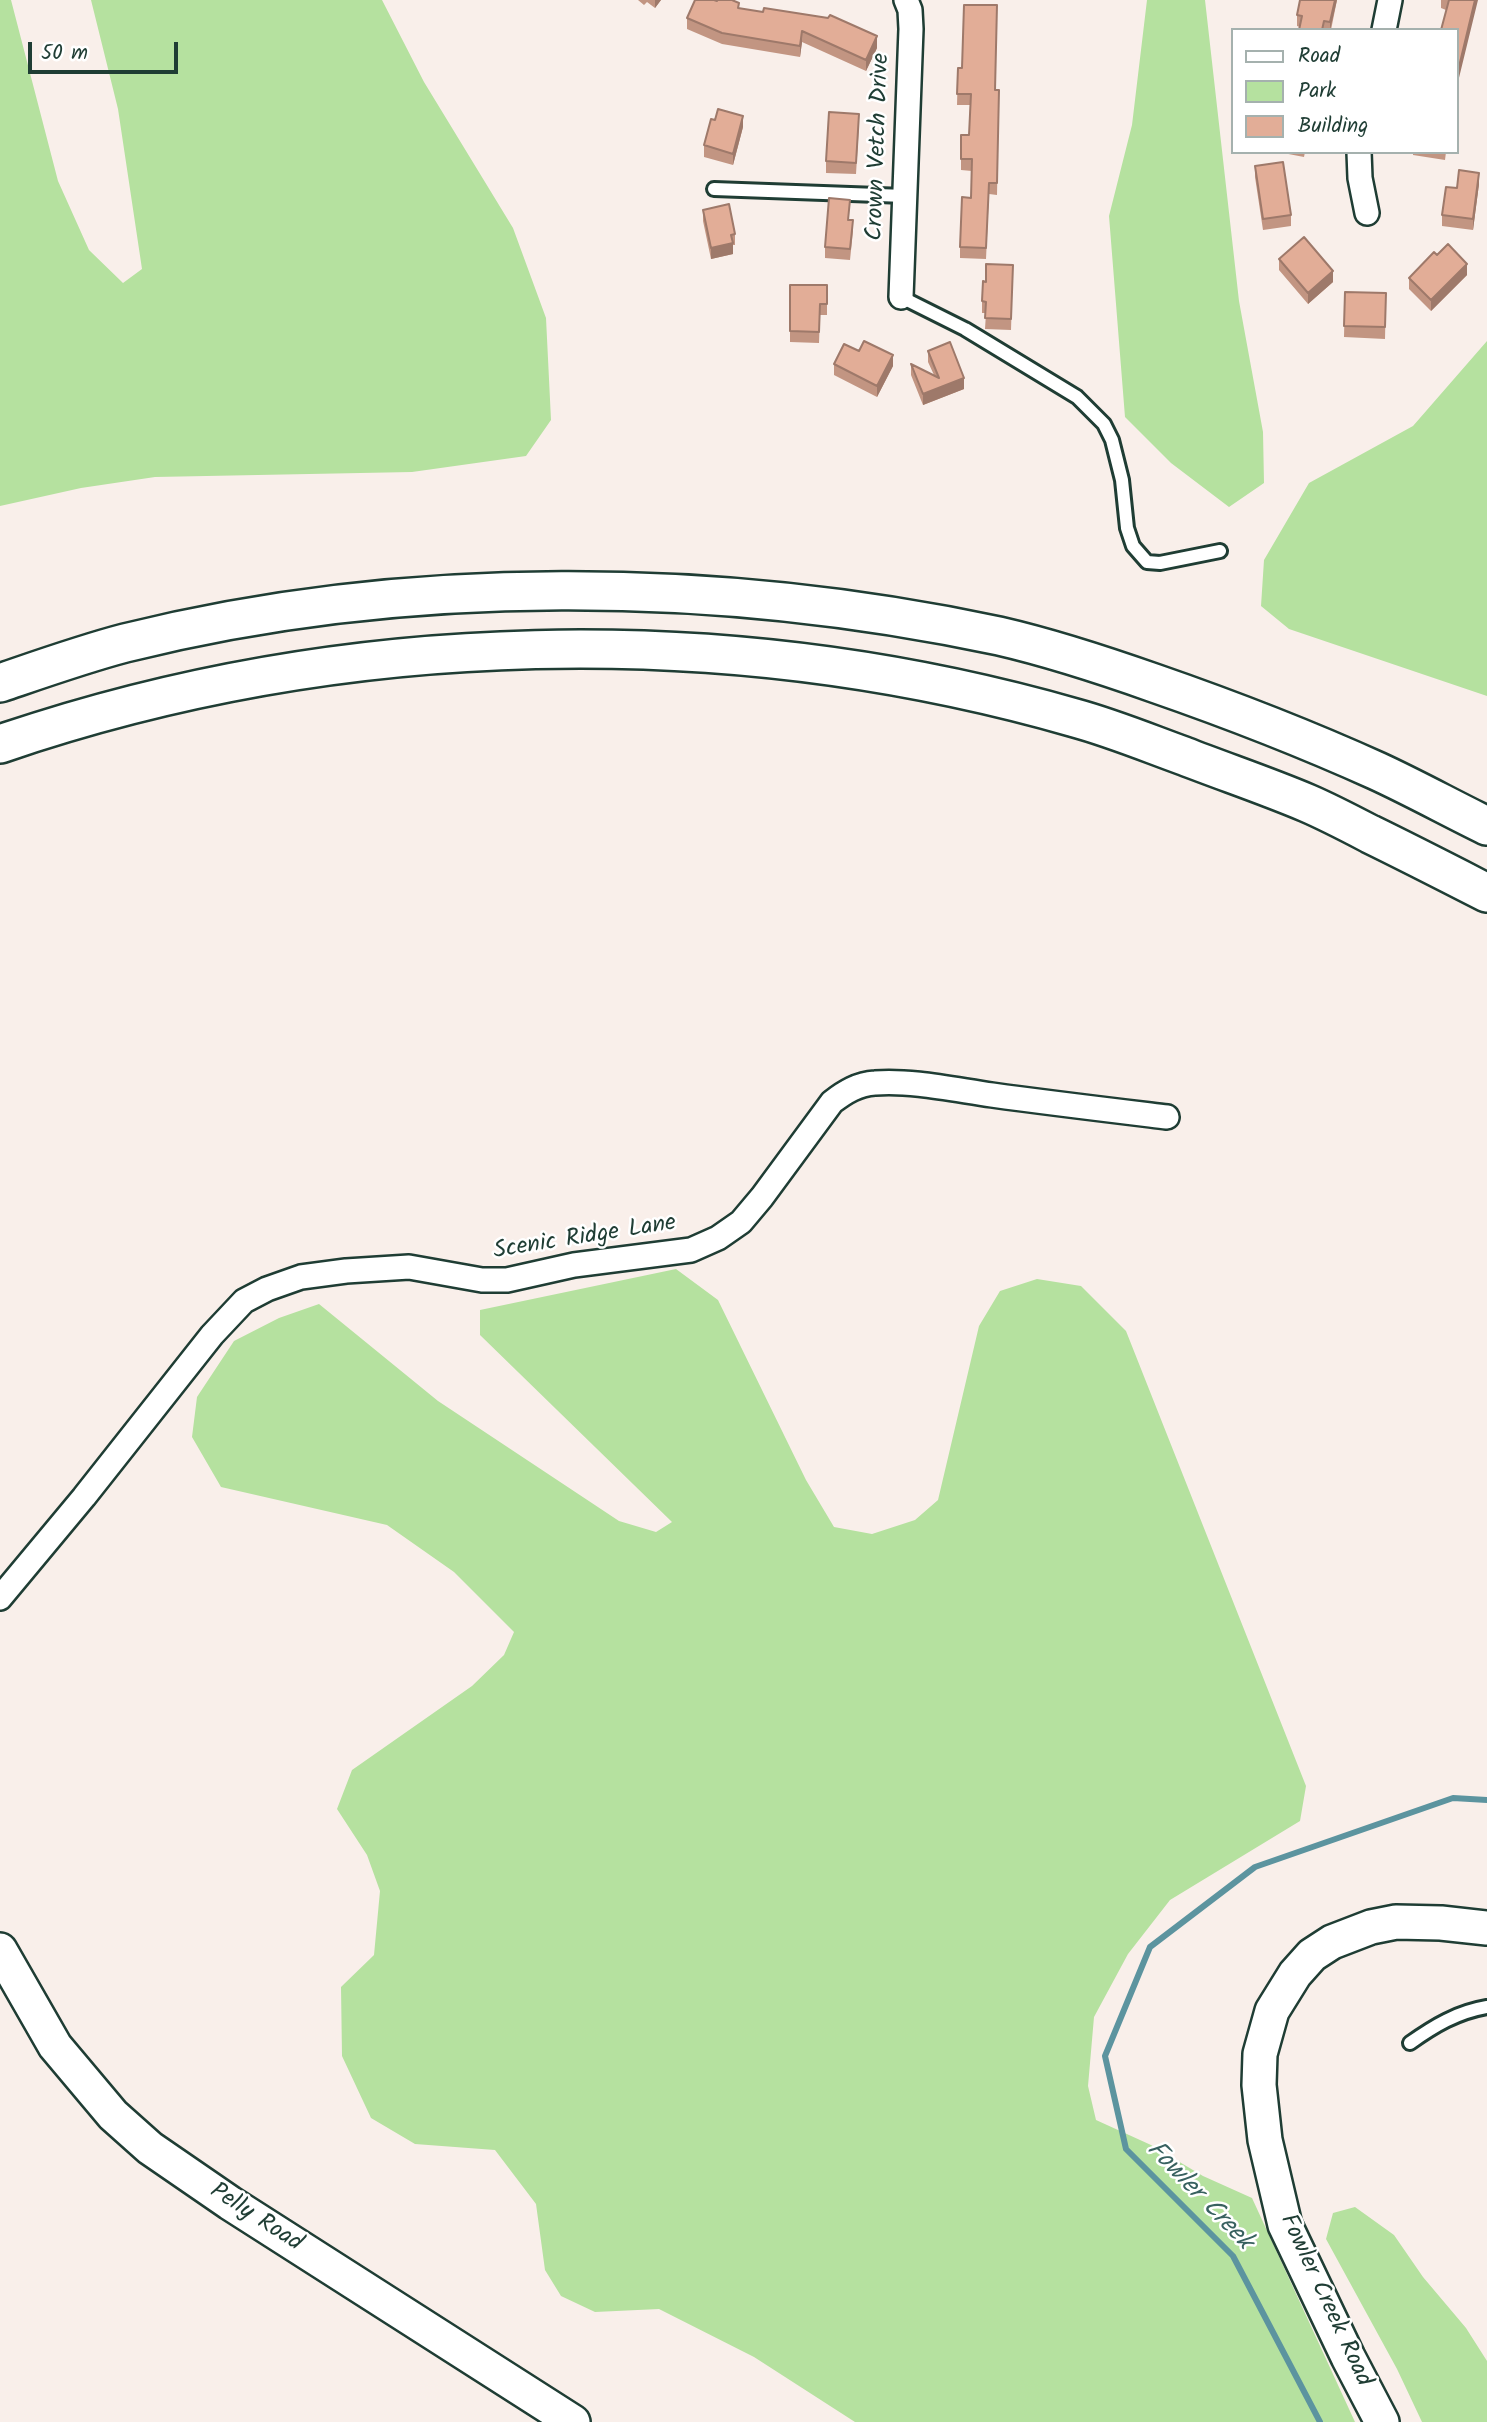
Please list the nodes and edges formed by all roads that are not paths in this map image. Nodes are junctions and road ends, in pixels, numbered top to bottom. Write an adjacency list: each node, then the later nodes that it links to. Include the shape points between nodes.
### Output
1 (906, 0): 6 (street, Crown Vetch Drive, via 911,29)
2 (1390, 0): 3 (street)
3 (1384, 28)
4 (1359, 154): 7 (street)
5 (714, 189): 6 (lane)
6 (905, 196): 8 (street, Crown Vetch Drive)
7 (1367, 213)
8 (901, 297): 9 (lane, via 965,329 1077,397 1104,424 1122,480 1127,528 1133,546 1147,562)
9 (1220, 551)
10 (0, 683): 12 (main road, via 122,644 220,622 400,599 593,592 775,602 1001,637 1101,664 1217,704 1366,766)
11 (0, 744): 13 (main road, via 146,700 363,661 607,649 812,663 986,695 1077,718 1310,804)
12 (1487, 826)
13 (1487, 893)
14 (1167, 1117): 15 (street, Scenic Ridge Lane, via 935,1087 859,1085 832,1102 740,1222 691,1250 574,1265 507,1280 394,1267 301,1277 267,1289 244,1301 212,1335)
15 (0, 1598)
16 (1487, 1928): 21 (street, Fowler Creek Road, via 1396,1922 1332,1942 1295,1974 1272,2011 1260,2054 1265,2140 1285,2225)
17 (0, 1950): 20 (street, Pelly Road, via 55,2046 113,2115 150,2148)
18 (1487, 2007): 19 (lane, via 1454,2016)
19 (1410, 2043)
20 (573, 2422)
21 (1382, 2422)

